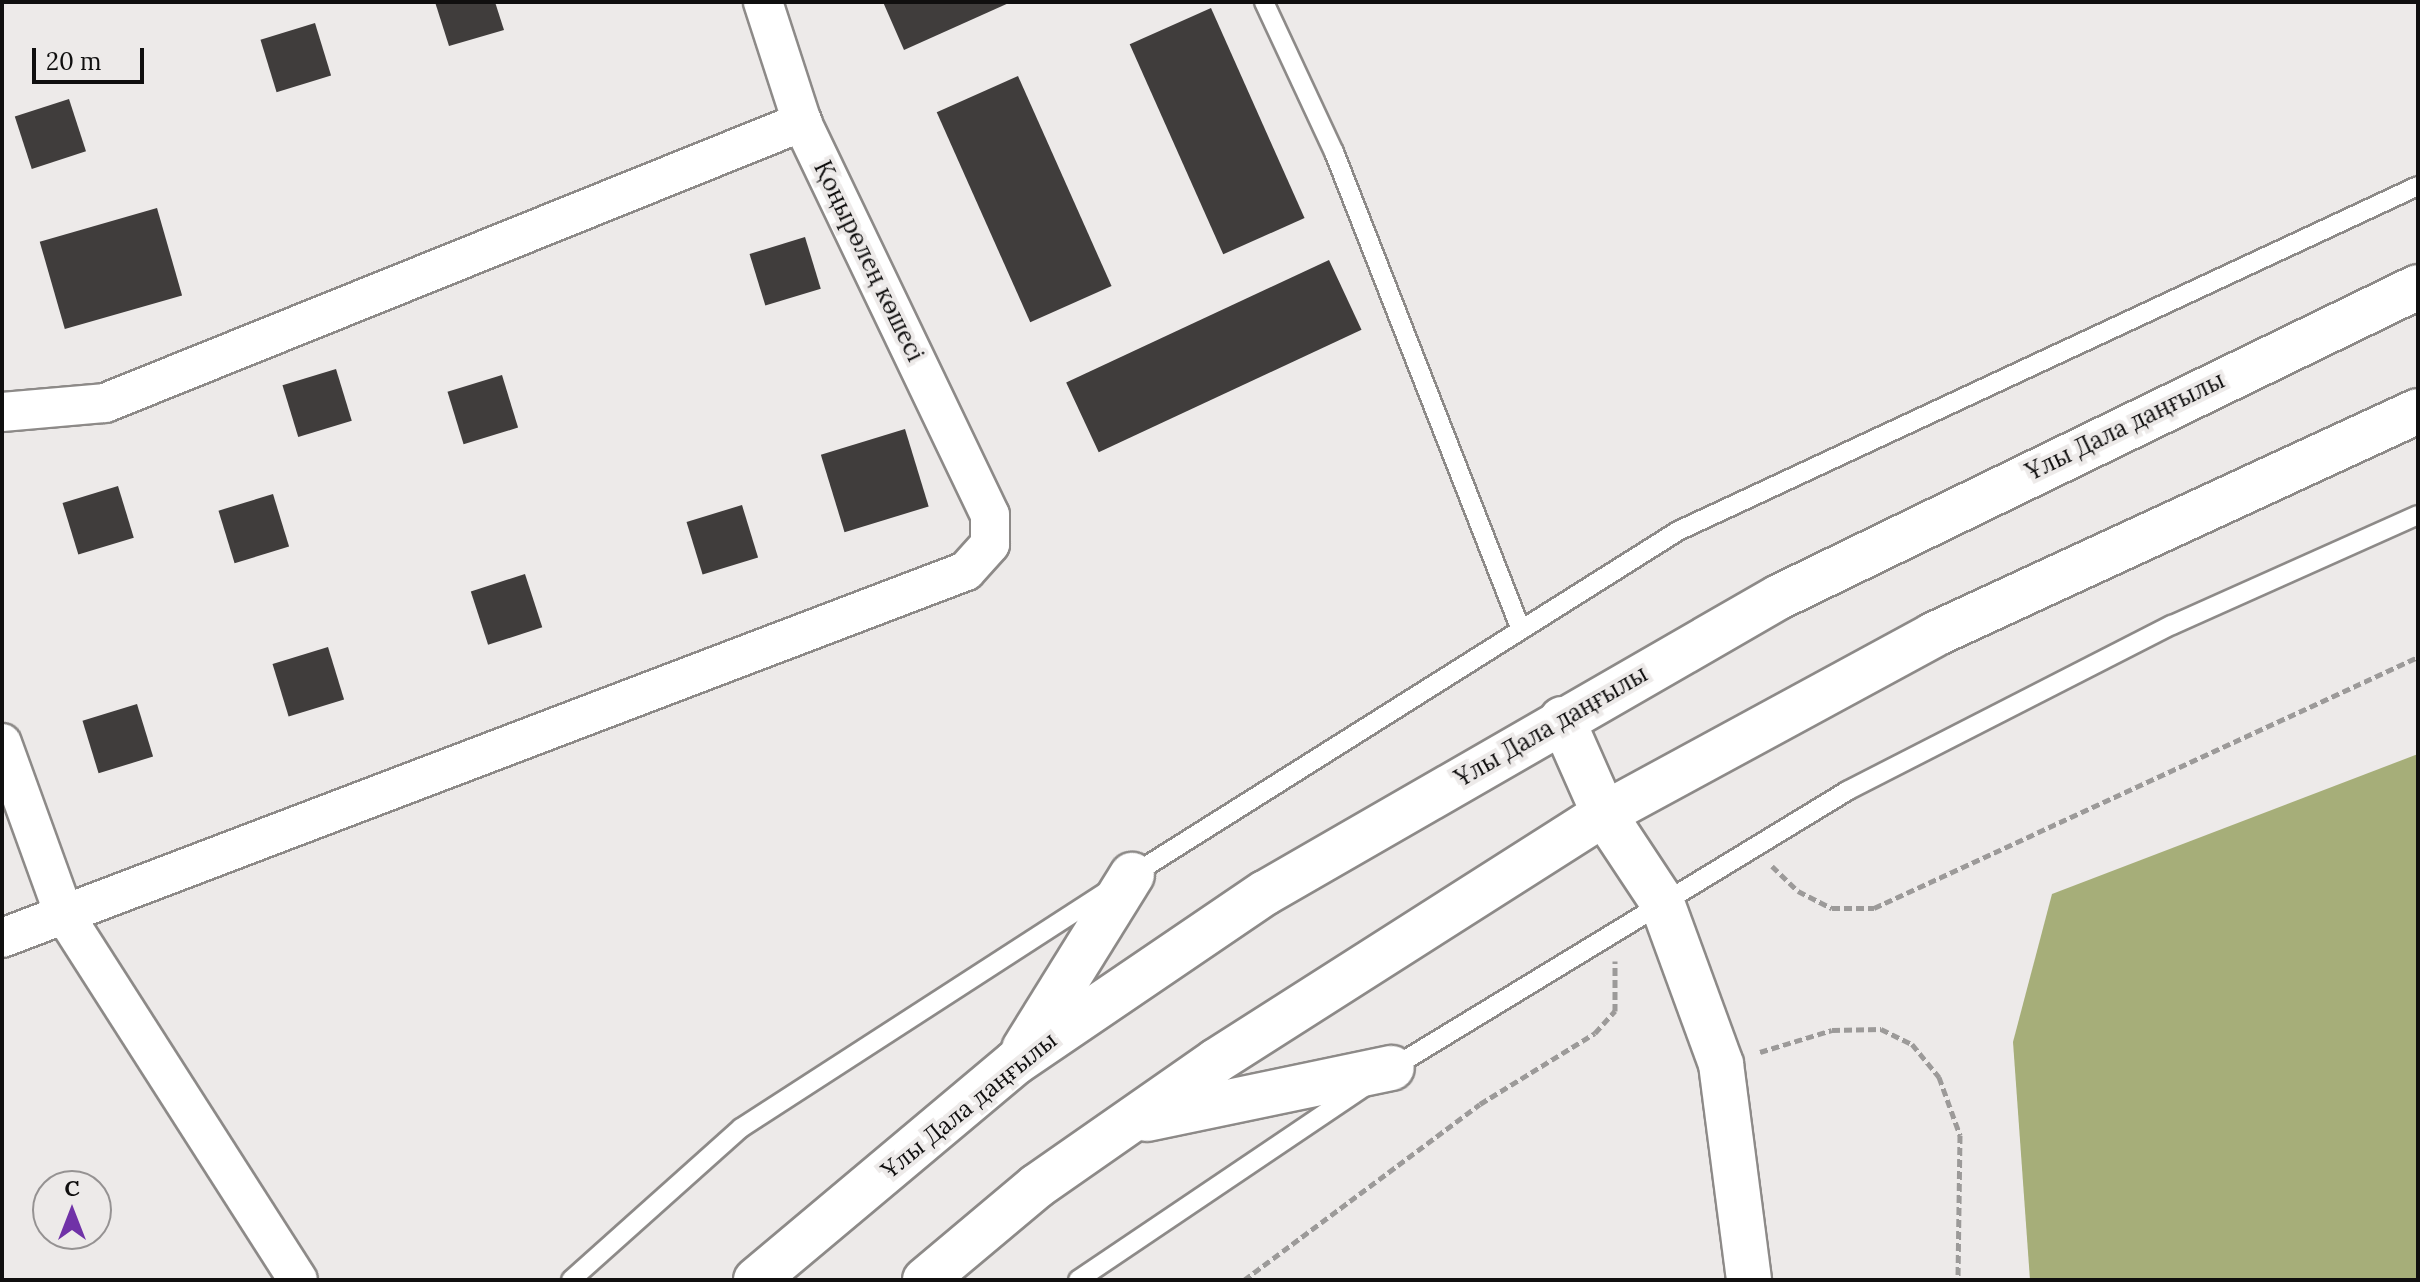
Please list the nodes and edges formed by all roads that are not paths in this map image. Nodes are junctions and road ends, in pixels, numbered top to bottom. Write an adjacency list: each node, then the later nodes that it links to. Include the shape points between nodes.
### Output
1 (763, 2): 3 (street, Қоңырөлең көшесі)
2 (1264, 2): 9 (lane, via 1334,152)
3 (802, 122): 7 (street, via 105,403); 15 (street, Қоңырөлең көшесі, via 990,515 990,544 966,571)
4 (2418, 186): 9 (lane, via 1678,531)
5 (2418, 287): 10 (main road, Ұлы Дала даңғылы, via 1793,590)
6 (2418, 411): 12 (main road, via 1933,635)
7 (2, 412)
8 (2418, 515): 14 (lane, via 2172,625 1847,791)
9 (1521, 630): 13 (lane)
10 (1562, 719): 12 (main road); 17 (main road, Ұлы Дала даңғылы, via 1265,893)
11 (2, 743): 15 (street)
12 (1604, 814): 14 (main road); 19 (main road)
13 (1132, 875): 17 (main road); 21 (lane, via 741,1128)
14 (1661, 900): 18 (lane); 25 (main road, via 1721,1064)
15 (64, 914): 16 (street); 20 (street)
16 (2, 938)
17 (1016, 1062): 22 (main road, Ұлы Дала даңғылы)
18 (1392, 1068): 19 (main road); 24 (lane)
19 (1133, 1122): 23 (main road, via 1037,1186)
20 (298, 1280)
21 (571, 1280)
22 (756, 1280)
23 (925, 1280)
24 (1078, 1280)
25 (1749, 1280)

